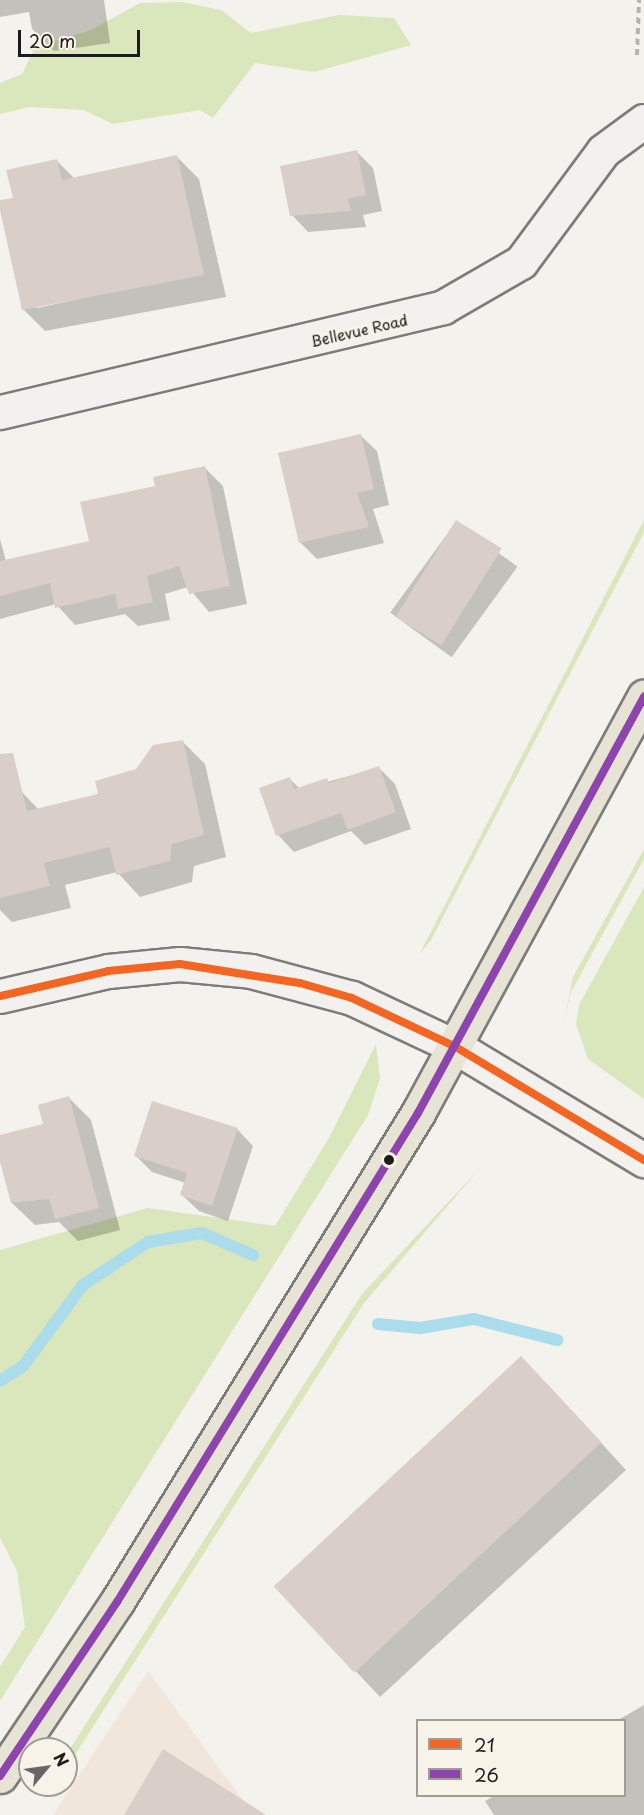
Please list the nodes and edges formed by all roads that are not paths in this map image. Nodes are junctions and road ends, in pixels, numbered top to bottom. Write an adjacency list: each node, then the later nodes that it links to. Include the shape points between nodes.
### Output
1 (644, 121): 2 (street, Bellevue Road, via 603,151 520,262 443,307)
2 (0, 412)
3 (644, 696): 5 (main road)
4 (0, 996): 5 (street, via 108,971 180,964 251,971 352,998)
5 (454, 1046): 6 (street); 7 (main road, via 418,1113 117,1602)
6 (644, 1160)
7 (0, 1776)

